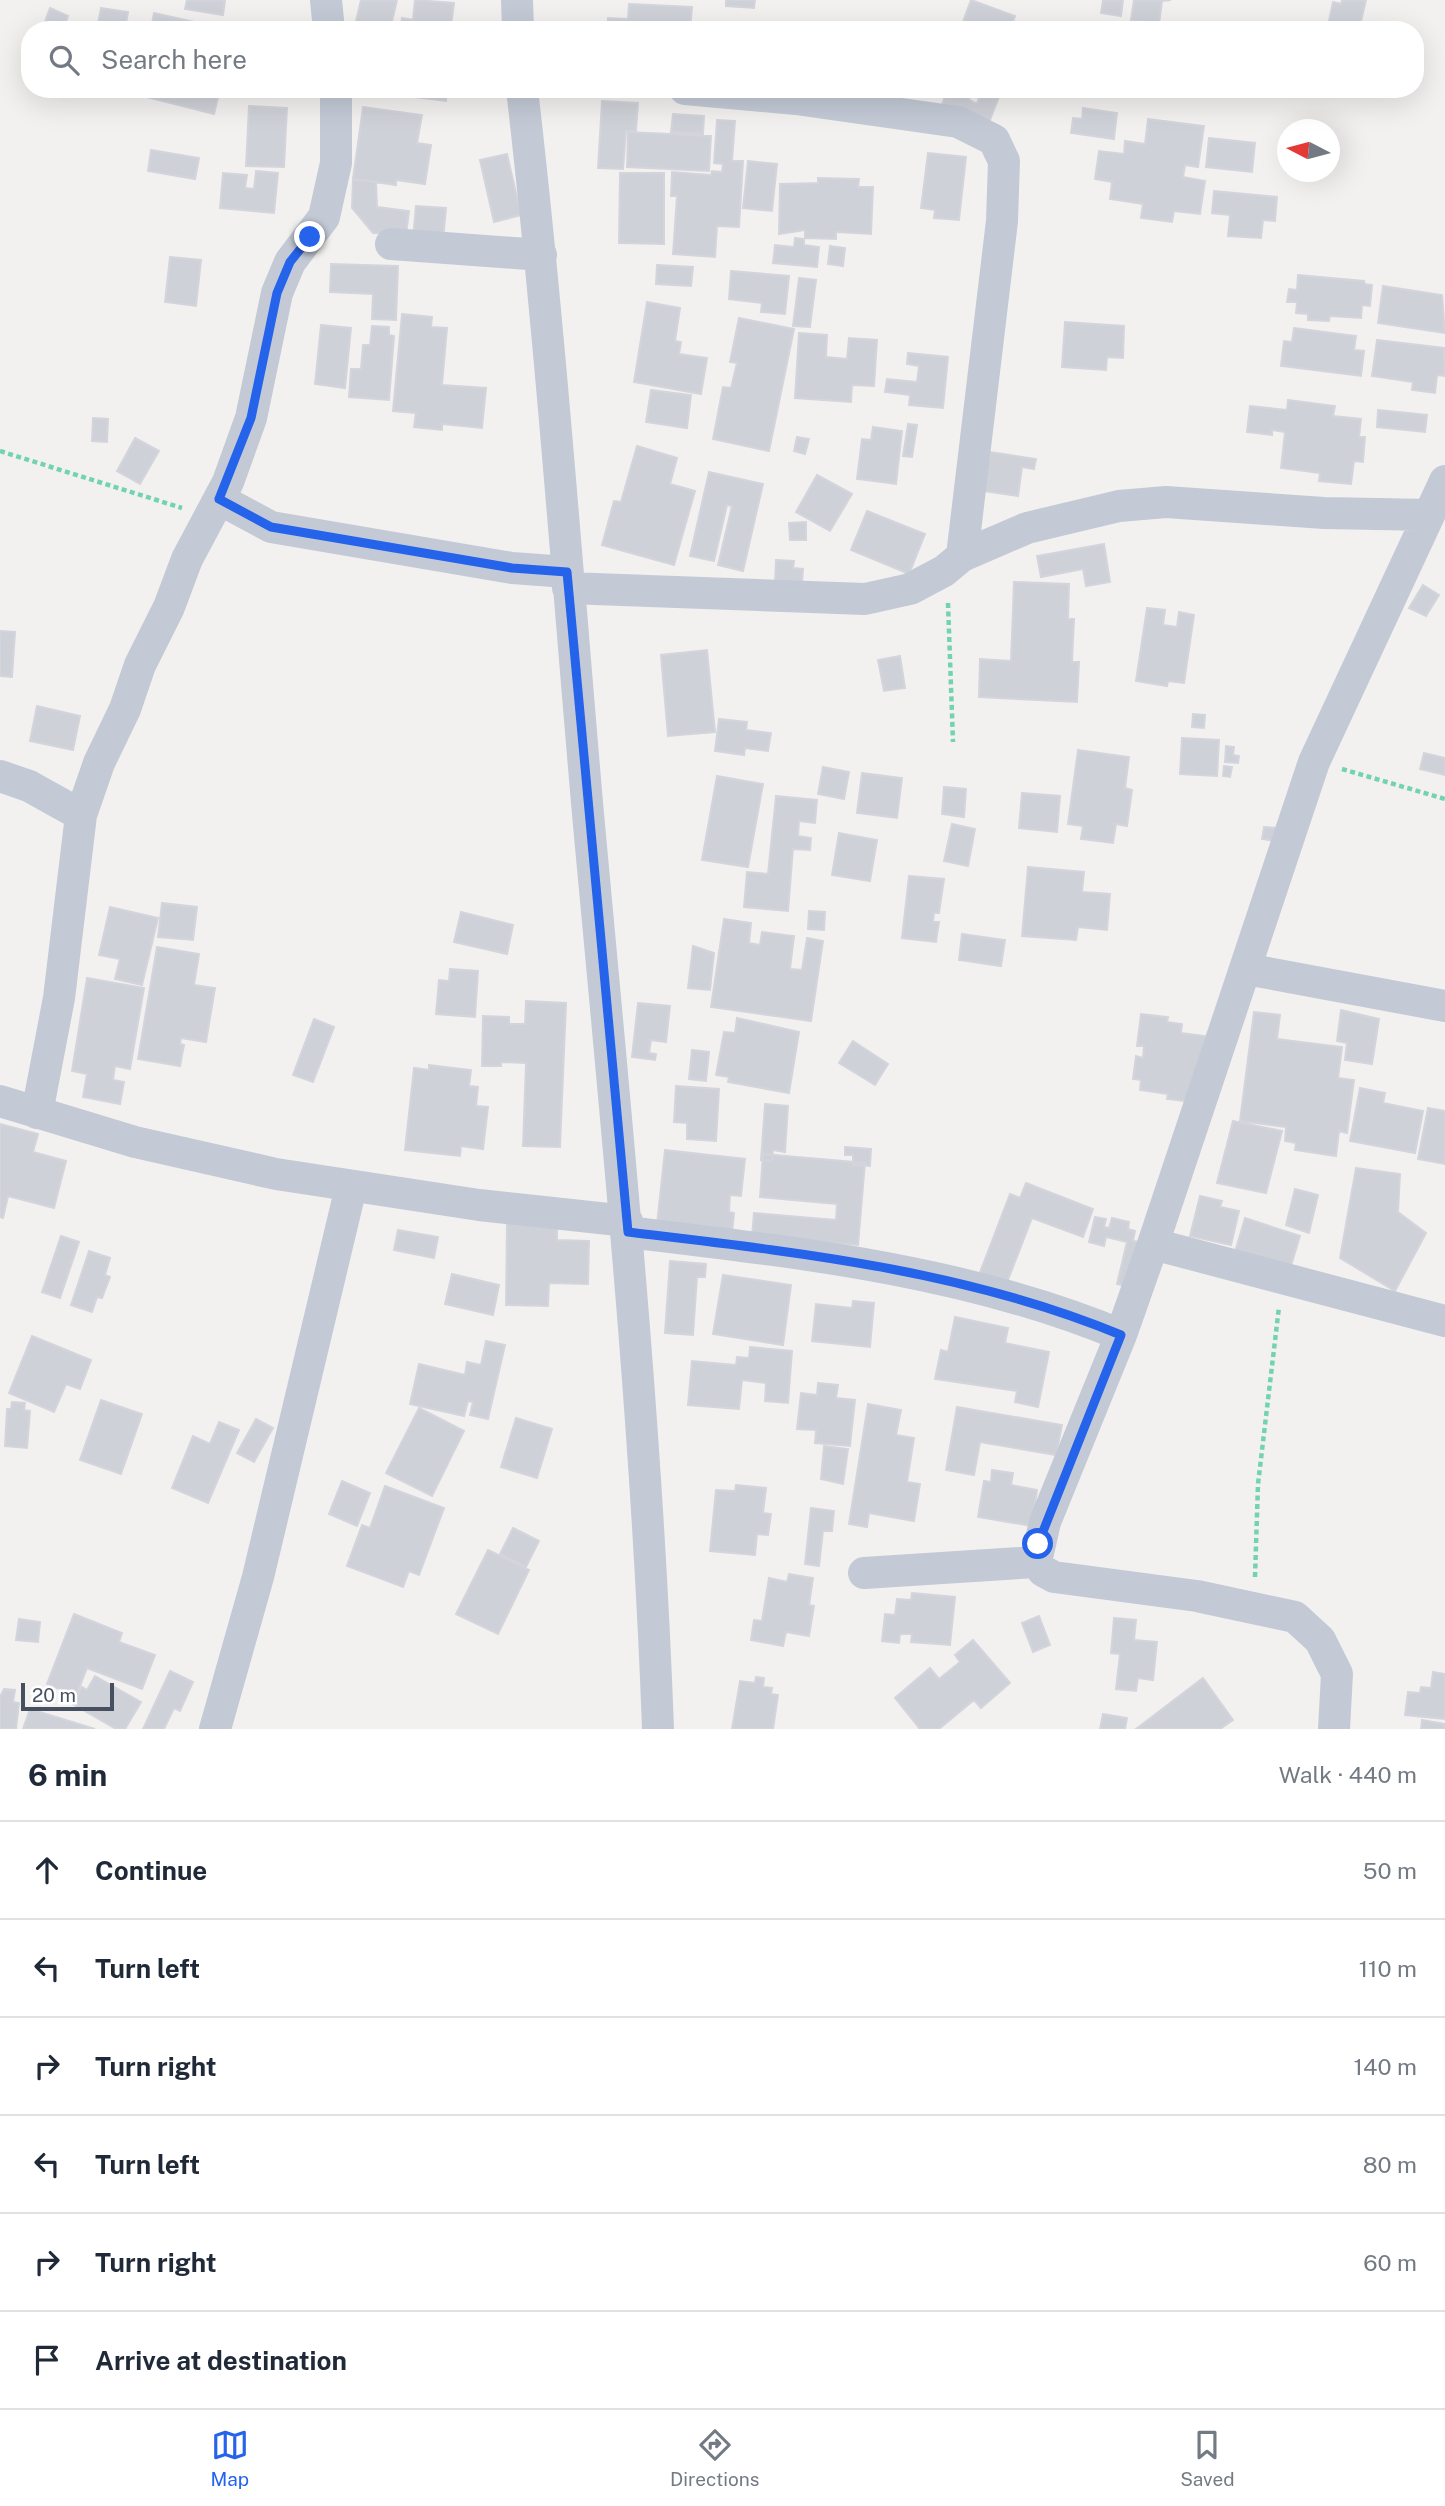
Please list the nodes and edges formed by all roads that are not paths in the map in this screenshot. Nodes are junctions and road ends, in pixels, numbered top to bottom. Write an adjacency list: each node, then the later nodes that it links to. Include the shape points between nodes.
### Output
1 (326, 0): 3 (street)
2 (517, 0): 4 (street)
3 (328, 21)
4 (518, 21)
5 (336, 98): 11 (street, via 336,163 324,217 290,262 277,293 251,418)
6 (523, 98): 9 (street)
7 (785, 98): 13 (street, via 958,122 994,140 1004,161 1002,221)
8 (391, 244): 9 (street)
9 (541, 255): 14 (street)
10 (1445, 481): 12 (street)
11 (214, 508): 14 (street, via 271,527); 16 (street, via 140,665)
12 (1429, 515): 13 (street, via 1166,502 1119,506 1027,528); 17 (street, via 1314,762)
13 (953, 564): 14 (street, via 910,589 865,599)
14 (568, 580): 22 (street)
15 (0, 776): 16 (street, via 29,786)
16 (81, 815): 20 (street, via 59,998)
17 (1246, 969): 18 (street); 23 (street)
18 (1445, 1006)
19 (0, 1101): 20 (street)
20 (37, 1113): 21 (street, via 135,1142)
21 (351, 1187): 22 (street); 28 (street, via 258,1577)
22 (628, 1227): 25 (street, via 866,1262 1074,1316); 29 (street)
23 (1153, 1244): 24 (street); 25 (street)
24 (1445, 1321)
25 (1121, 1335): 26 (street, via 1045,1522)
26 (1037, 1562): 27 (street); 30 (street, via 1054,1577 1256,1606 1295,1617 1320,1640 1336,1674)
27 (864, 1573)
28 (215, 1729)
29 (658, 1729)
30 (1334, 1729)

